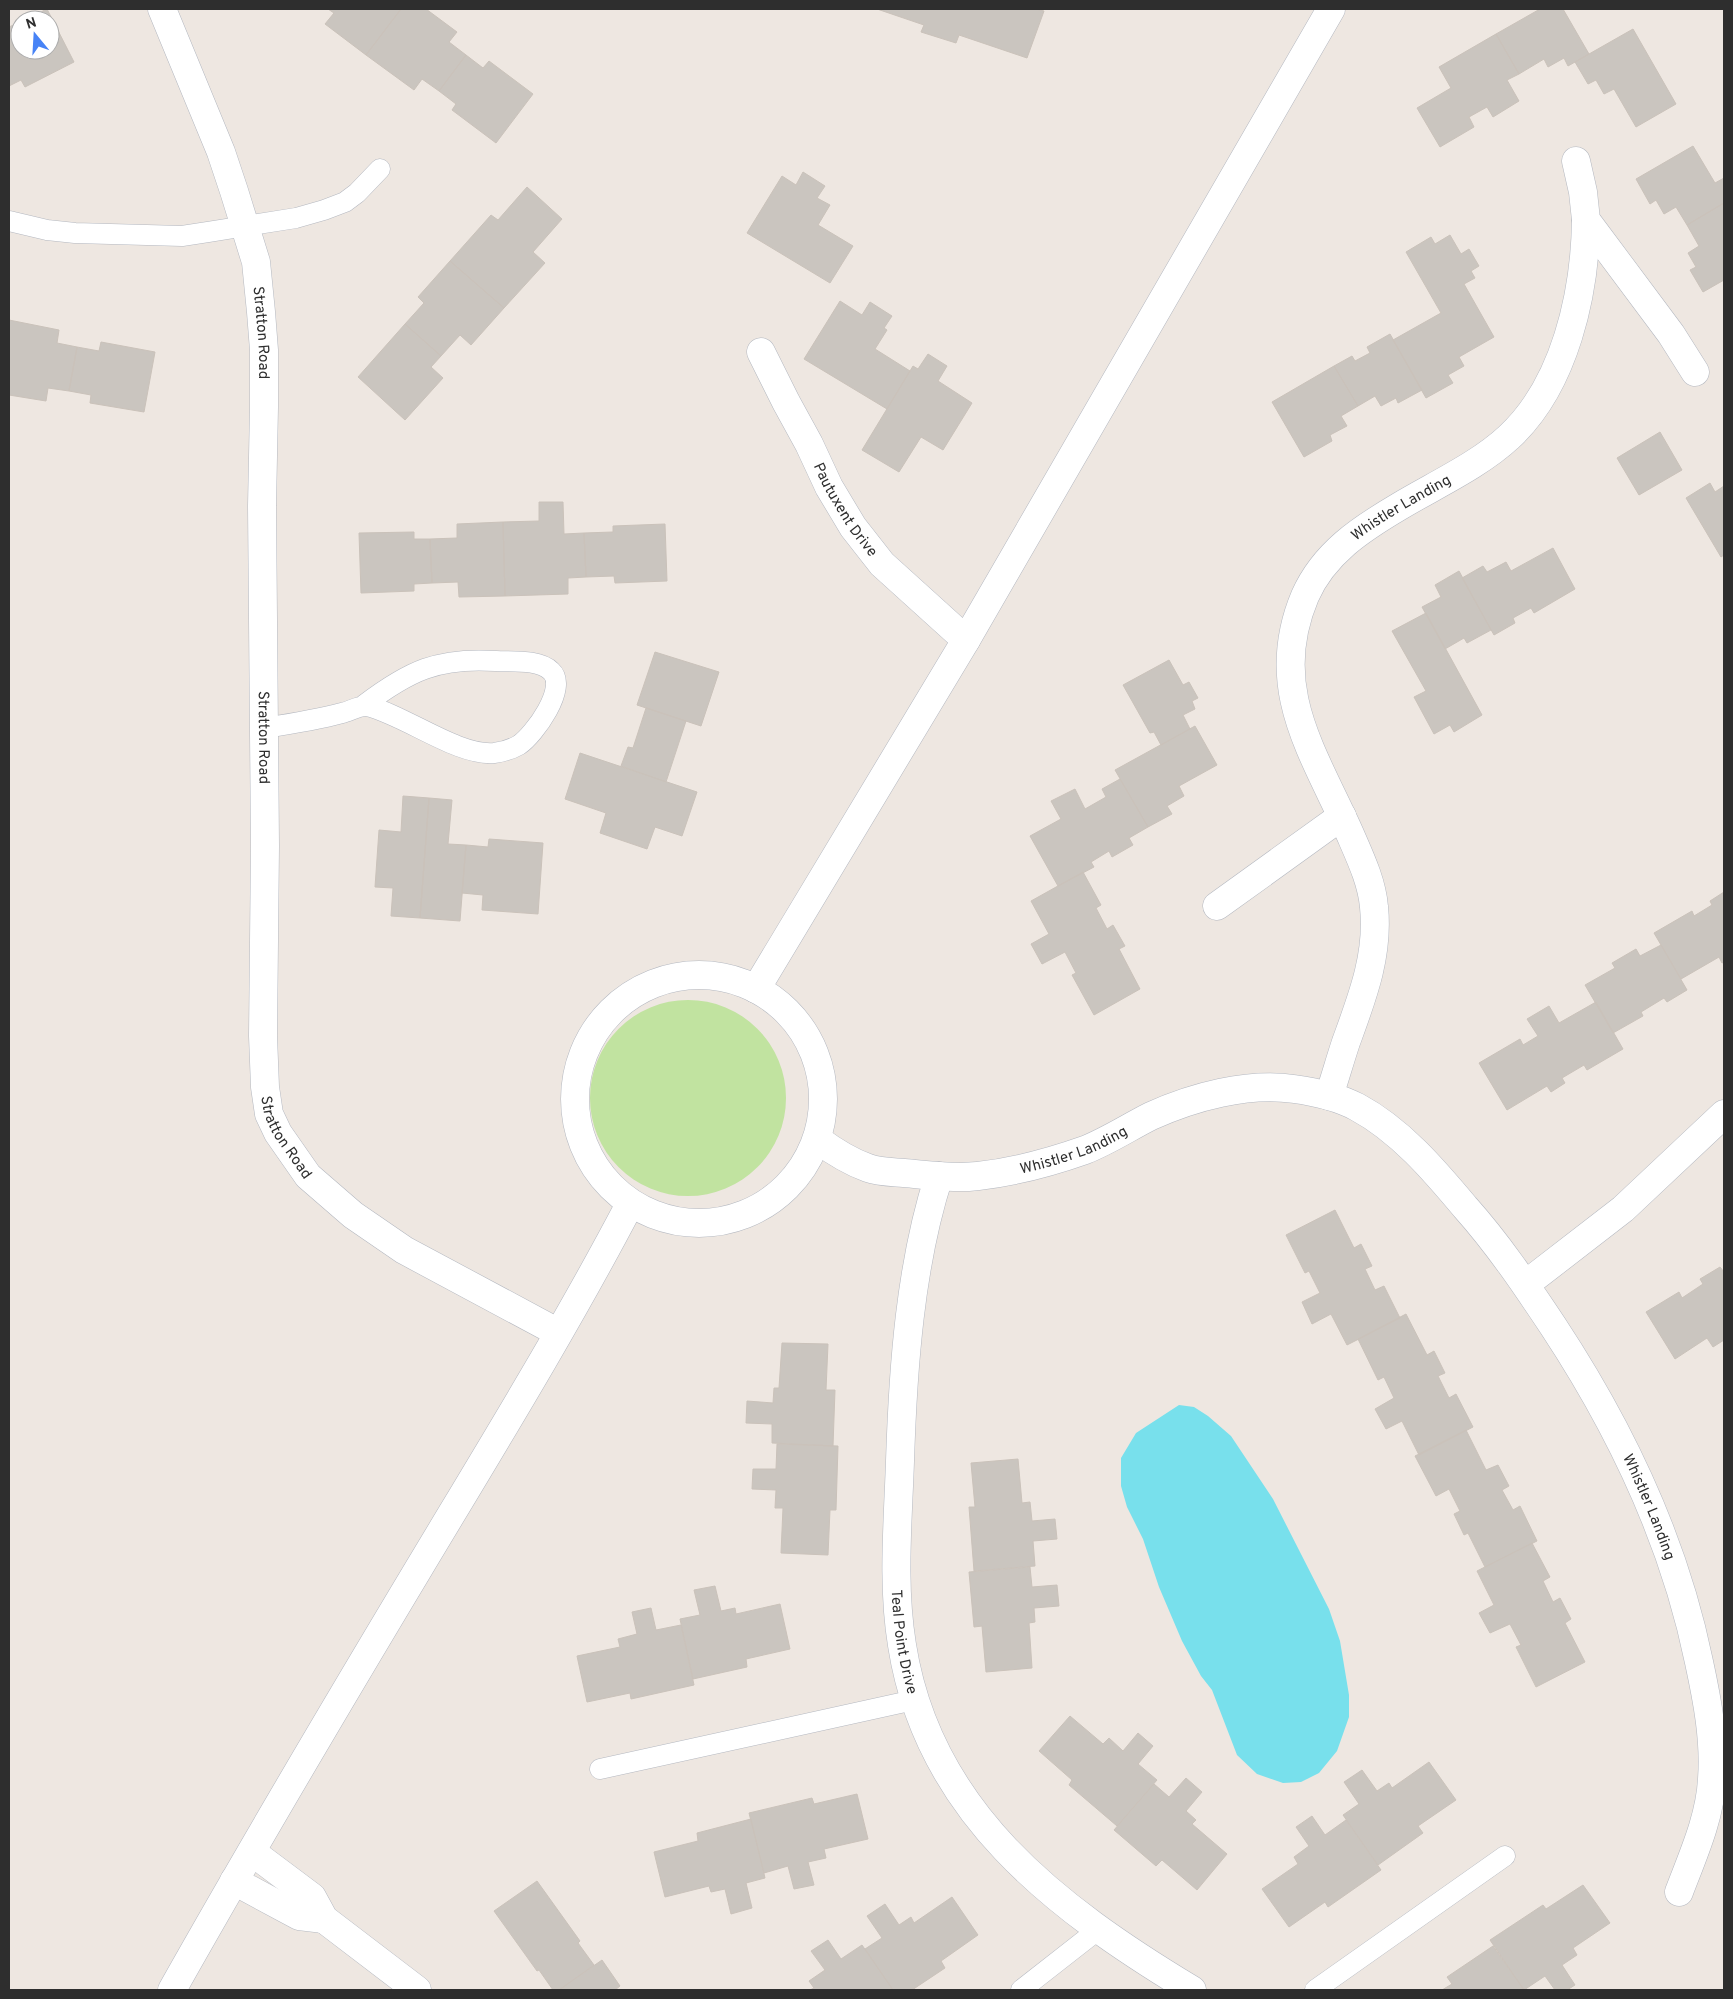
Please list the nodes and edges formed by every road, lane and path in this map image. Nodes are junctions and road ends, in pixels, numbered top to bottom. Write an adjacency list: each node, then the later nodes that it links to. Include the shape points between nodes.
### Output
1 (162, 9): 7 (street, Stratton Road, via 221,152)
2 (1331, 9): 10 (street)
3 (1576, 161): 5 (street, Whistler Landing)
4 (380, 169): 7 (lane, via 346,202 296,218)
5 (1586, 220): 9 (street, via 1671,334); 13 (street, Whistler Landing, via 1578,294 1567,336 1553,377 1533,411 1508,438 1479,460 1369,524 1340,546 1327,560 1306,594 1291,650 1290,681 1312,755)
6 (9, 221): 7 (lane, via 47,230 144,236 182,236)
7 (244, 226): 12 (street, Stratton Road, via 256,262 264,350)
8 (762, 352): 10 (street, Pautuxent Drive, via 829,487 853,527 882,564)
9 (1695, 372)
10 (966, 640): 15 (street)
11 (364, 705): 11 (lane, via 387,712 448,742 492,753 519,745 531,735 550,704 556,680 552,671 538,664 477,659 448,662 423,668 397,681); 12 (lane, via 328,717)
12 (264, 728): 22 (street, Stratton Road, via 263,1036 269,1114 282,1140 308,1176 353,1215 404,1250)
13 (1342, 816): 14 (street); 16 (street, Whistler Landing, via 1362,861 1374,906 1374,952 1364,994)
14 (1217, 906)
15 (756, 989): 18 (street, via 786,1010 808,1039 821,1073 823,1110); 20 (street, via 716,976 674,977 635,993 603,1019 582,1055 574,1097 580,1138 600,1176)
16 (1329, 1096): 19 (street, Whistler Landing, via 1293,1088 1259,1087 1199,1098 1152,1116 1088,1149 1041,1164 977,1176); 21 (street, Whistler Landing, via 1355,1106 1394,1132 1475,1217)
17 (1724, 1114): 21 (street, via 1623,1209)
18 (817, 1139): 19 (street, Whistler Landing, via 842,1158 873,1170); 20 (street, via 804,1166 785,1189 750,1212 710,1223 677,1221)
19 (939, 1176): 23 (street, Teal Point Drive, via 921,1245 901,1413 897,1605)
20 (630, 1204): 22 (street)
21 (1526, 1284): 24 (street, Whistler Landing, via 1610,1420 1660,1528 1686,1603)
22 (557, 1332): 26 (street)
23 (914, 1700): 25 (lane); 31 (street, Teal Point Drive, via 947,1771 995,1839 1064,1903)
24 (1718, 1751): 29 (street, Whistler Landing, via 1707,1811)
25 (600, 1769)
26 (252, 1852): 28 (street); 30 (street, via 312,1897)
27 (1505, 1856): 36 (lane)
28 (234, 1881): 30 (street, via 299,1916); 32 (street)
29 (1679, 1892)
30 (324, 1919): 33 (street)
31 (1099, 1929): 34 (lane); 35 (street, Teal Point Drive)
32 (172, 1990)
33 (416, 1990)
34 (1021, 1990)
35 (1192, 1990)
36 (1315, 1990)

